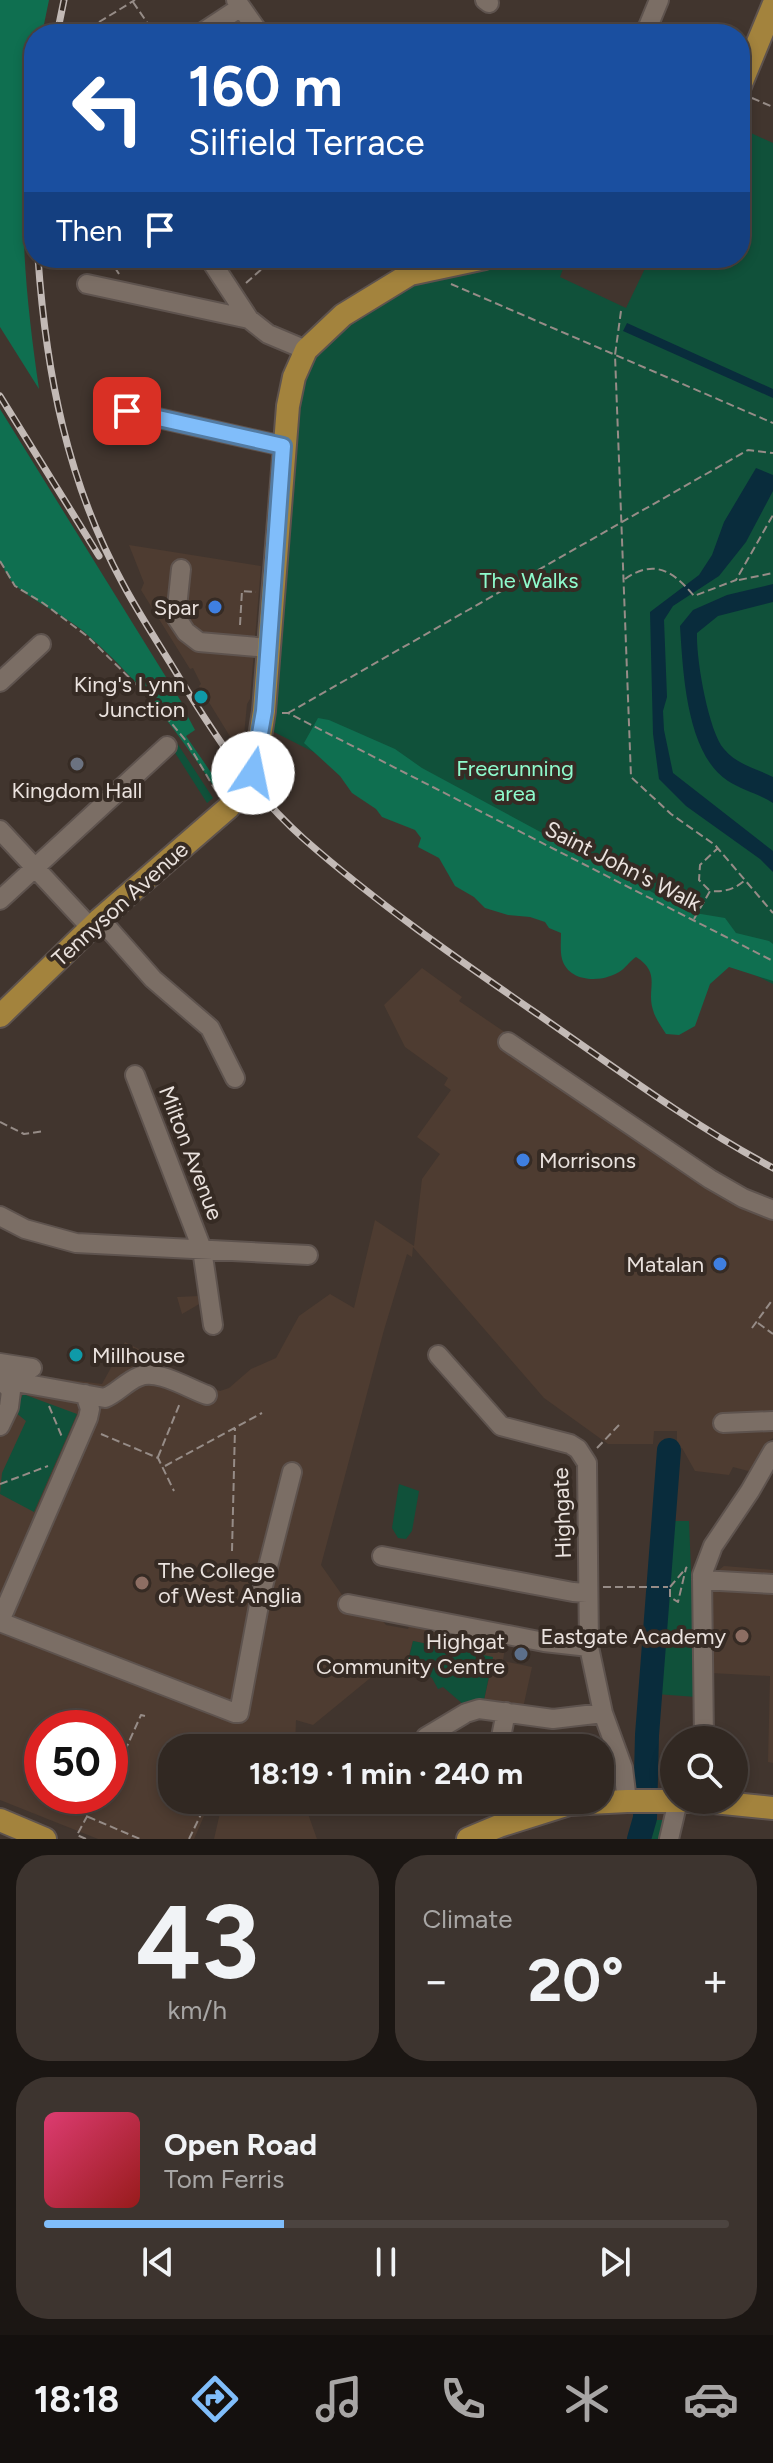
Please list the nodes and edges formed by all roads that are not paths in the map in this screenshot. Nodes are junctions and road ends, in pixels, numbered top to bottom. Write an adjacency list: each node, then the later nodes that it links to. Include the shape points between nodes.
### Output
1 (659, 0): 6 (street)
2 (239, 3): 4 (street); 5 (street)
3 (773, 6): 7 (main road)
4 (213, 24)
5 (253, 24)
6 (649, 24)
7 (750, 69)
8 (216, 268): 11 (street)
9 (402, 268): 12 (main road)
10 (87, 284): 11 (street)
11 (249, 319): 12 (street, via 268,334)
12 (306, 350): 14 (main road, via 294,377)
13 (127, 411): 14 (street)
14 (283, 446): 17 (main road)
15 (181, 569): 17 (street, via 176,617 186,632 199,642)
16 (41, 644): 18 (street)
17 (269, 648): 23 (main road, Tennyson Avenue, via 256,763 231,797)
18 (0, 682)
19 (167, 746): 21 (street)
20 (0, 830): 21 (street)
21 (35, 868): 22 (street); 23 (street)
22 (0, 900)
23 (95, 924): 24 (main road, Tennyson Avenue); 26 (street, via 210,1028)
24 (0, 1016)
25 (508, 1042): 28 (street, via 710,1179)
26 (236, 1069)
27 (135, 1075): 30 (street, Milton Avenue)
28 (773, 1210)
29 (0, 1216): 30 (street, Milton Avenue, via 76,1243)
30 (202, 1249): 31 (street, Milton Avenue); 32 (street, Milton Avenue)
31 (308, 1255)
32 (213, 1325)
33 (0, 1363): 34 (street)
34 (32, 1368)
35 (0, 1379): 37 (street); 41 (street, via 11,1391)
36 (435, 1382): 47 (street, Highgate, via 444,1362 501,1426 570,1444 584,1454)
37 (85, 1394): 38 (street, via 105,1398 146,1374); 49 (street, via 90,1409 82,1432)
38 (207, 1395)
39 (773, 1421): 40 (street)
40 (723, 1423)
41 (0, 1426)
42 (773, 1451): 45 (street)
43 (292, 1472): 49 (street, via 261,1594 239,1713)
44 (396, 1553): 47 (street, Highgate)
45 (703, 1572): 46 (street); 53 (street)
46 (773, 1584)
47 (587, 1593): 50 (street, Highgate)
48 (348, 1604): 50 (street, via 398,1620)
49 (0, 1621)
50 (589, 1647): 52 (street, Highgate)
51 (506, 1712): 52 (street, via 553,1719); 54 (street, via 472,1710); 55 (street)
52 (603, 1713): 56 (street, Highgate, via 623,1768)
53 (704, 1726)
54 (431, 1734)
55 (502, 1734)
56 (627, 1801): 57 (main road); 62 (main road, via 569,1804)
57 (660, 1801)
58 (748, 1805): 59 (main road)
59 (773, 1808)
60 (675, 1814): 65 (street)
61 (0, 1820): 63 (main road)
62 (502, 1832): 64 (main road)
63 (36, 1837)
64 (468, 1839)
65 (669, 1839)

